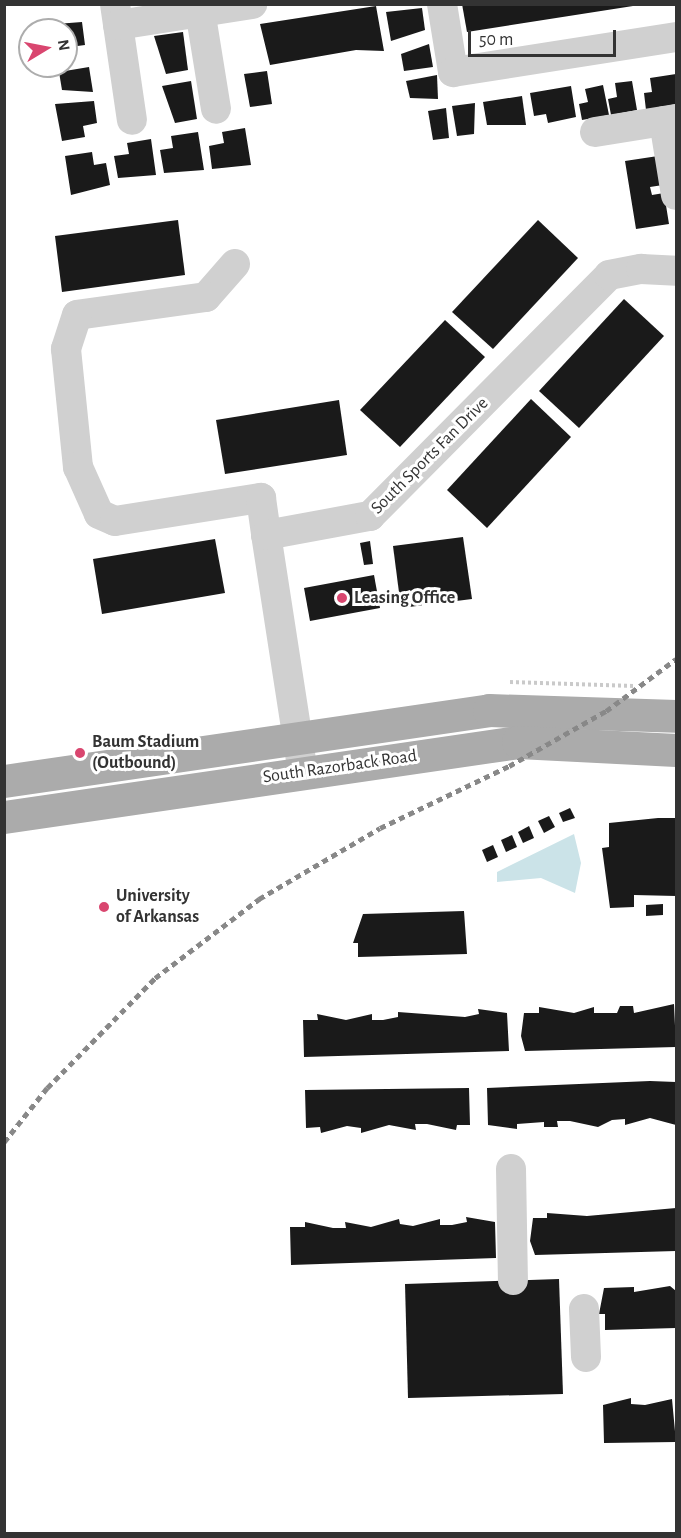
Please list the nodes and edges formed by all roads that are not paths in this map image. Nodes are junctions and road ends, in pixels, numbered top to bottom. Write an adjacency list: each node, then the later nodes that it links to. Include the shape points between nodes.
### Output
1 (252, 4): 3 (lane)
2 (442, 4): 5 (lane, via 453,72)
3 (200, 8): 4 (lane); 6 (lane)
4 (116, 15): 7 (lane)
5 (676, 37)
6 (216, 109)
7 (132, 120)
8 (670, 120): 9 (lane); 10 (lane)
9 (596, 132)
10 (676, 195)
11 (235, 264): 13 (lane, via 206,297 77,315 66,350 78,467 99,514 115,521 261,498)
12 (676, 271): 13 (lane, South Sports Fan Drive, via 641,269 609,275 370,516)
13 (266, 535): 15 (lane)
14 (676, 716): 15 (main road, South Razorback Road, via 516,708)
15 (298, 737): 17 (lane); 18 (main road, South Razorback Road)
16 (676, 750): 17 (main road, South Razorback Road, via 518,742)
17 (303, 773): 19 (main road, South Razorback Road)
18 (4, 781)
19 (4, 817)
20 (511, 1169): 21 (lane)
21 (513, 1280)
22 (584, 1309): 23 (lane)
23 (586, 1356)

